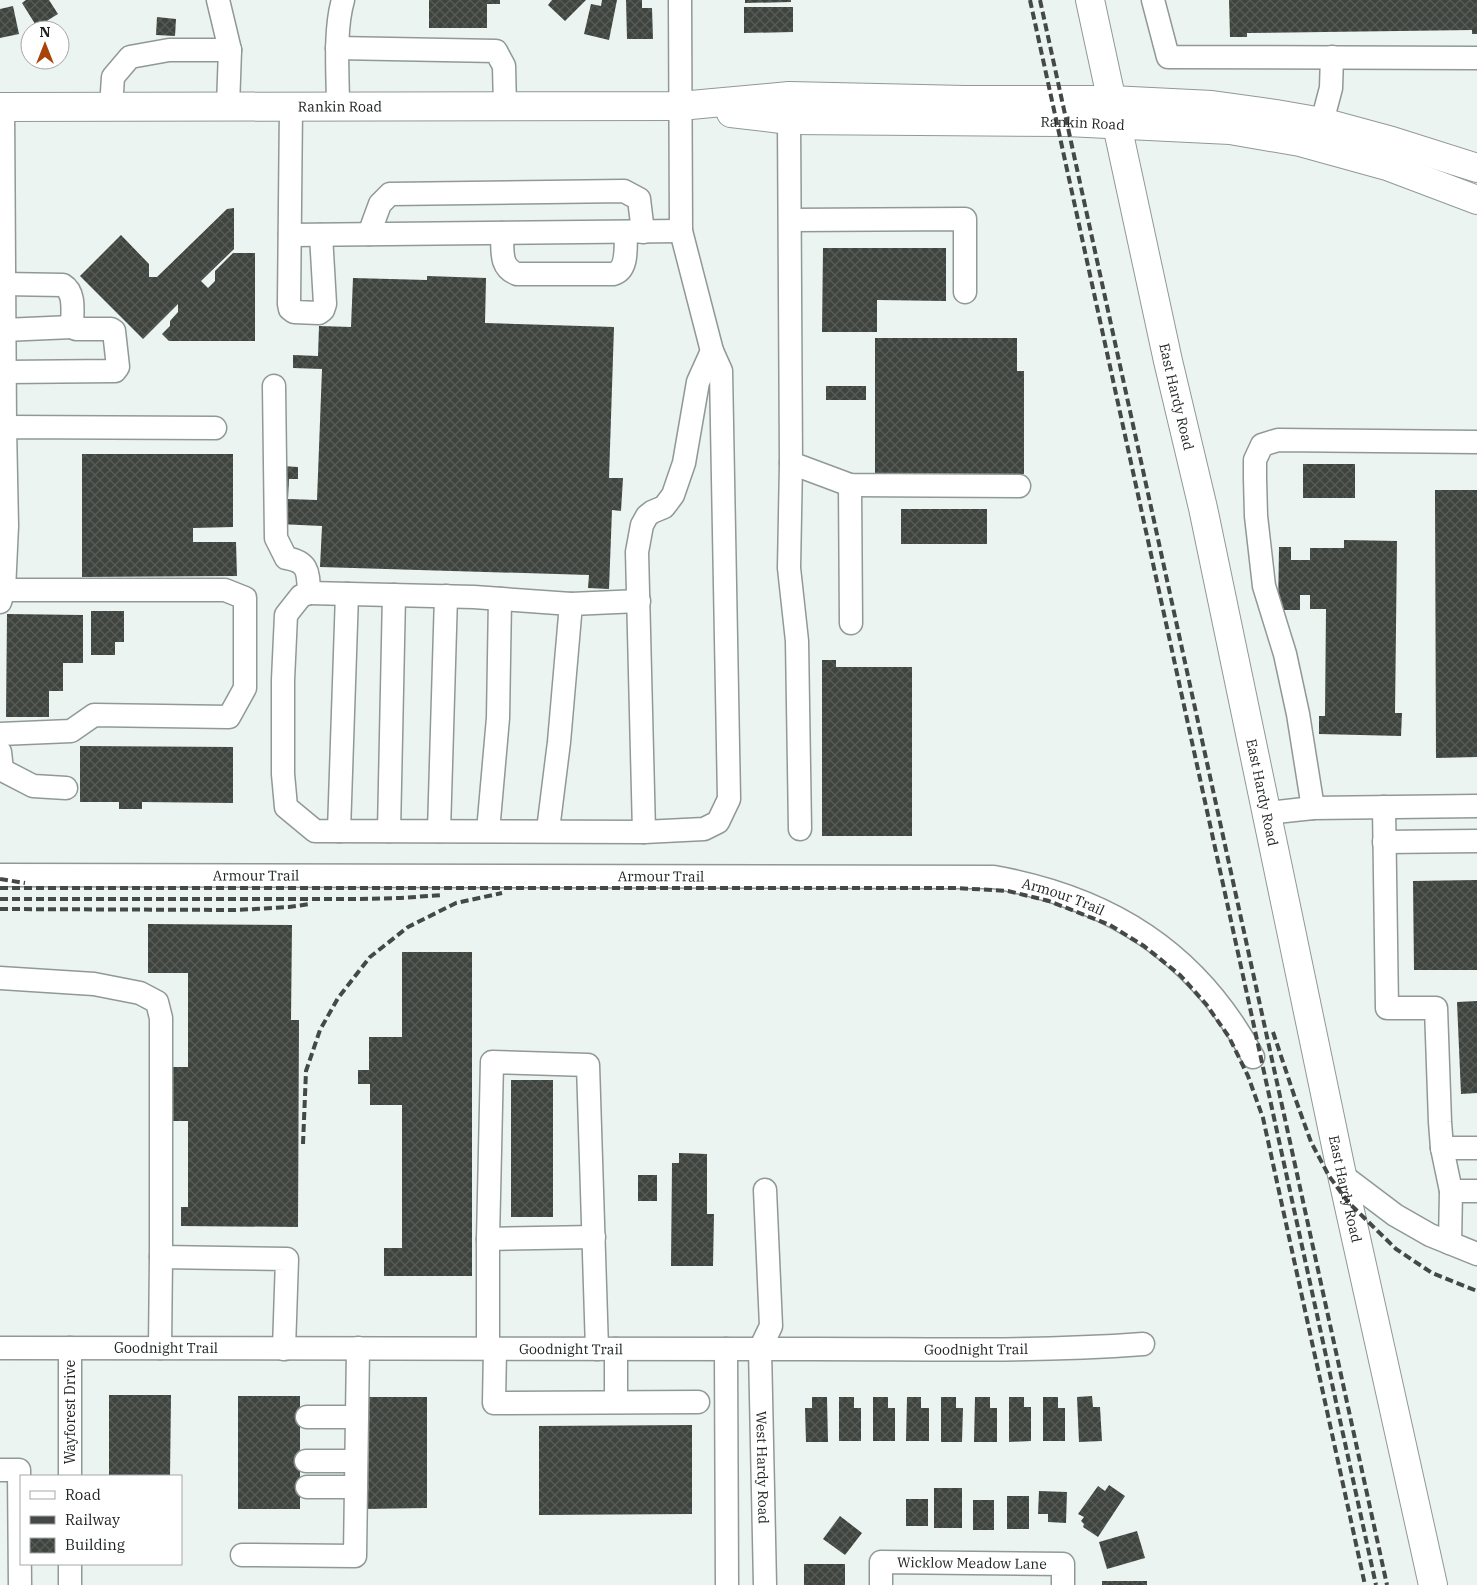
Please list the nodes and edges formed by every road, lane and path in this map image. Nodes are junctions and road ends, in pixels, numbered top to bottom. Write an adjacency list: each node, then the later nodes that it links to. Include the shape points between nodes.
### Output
1 (218, 0): 7 (street)
2 (343, 0): 6 (street)
3 (680, 0): 12 (street)
4 (1090, 0): 17 (main road, East Hardy Road)
5 (1153, 0): 8 (street, via 1168,57)
6 (337, 48): 15 (street); 16 (street, via 496,52 504,66)
7 (230, 50): 10 (street); 14 (street, via 169,50 130,57 114,77)
8 (1332, 57): 9 (street); 19 (street, via 1331,88)
9 (1477, 58)
10 (228, 106): 11 (main road, Rankin Road); 14 (main road, Rankin Road)
11 (291, 106): 15 (main road, Rankin Road); 27 (street)
12 (680, 106): 16 (main road, Rankin Road); 17 (main road, Rankin Road, via 789,96 965,100); 18 (main road, Rankin Road); 23 (street)
13 (2, 107): 14 (main road, Rankin Road); 29 (street)
14 (111, 107)
15 (338, 107): 16 (main road, Rankin Road)
16 (505, 107)
17 (1114, 112): 18 (main road, Rankin Road, via 1067,122); 19 (main road, Rankin Road, via 1212,105); 21 (main road, Rankin Road, via 1300,142 1387,166); 58 (main road, East Hardy Road)
18 (789, 120): 22 (street)
19 (1322, 122): 20 (main road, Rankin Road)
20 (1477, 168)
21 (1477, 200)
22 (791, 220): 30 (street, via 966,218); 39 (street)
23 (680, 231): 24 (street); 33 (street)
24 (634, 232): 25 (street); 25 (street, via 623,268 613,274 517,274 504,263); 26 (street, via 639,199 624,190 390,194 380,204)
25 (502, 233): 26 (street)
26 (369, 234): 28 (street)
27 (290, 235): 28 (street); 28 (street, via 290,309 319,313 325,304)
28 (322, 235)
29 (4, 284): 31 (street, via 63,285 68,288 72,295); 32 (street)
30 (965, 292)
31 (72, 327): 32 (street); 34 (street, via 114,331 118,367 115,371)
32 (4, 330): 34 (street)
33 (712, 351): 49 (street, via 698,382 684,463 673,495 664,507 647,516 642,525 637,552); 65 (street, via 721,371 729,800 718,822 704,829)
34 (5, 372): 36 (street)
35 (274, 386): 43 (street, via 276,538 286,558 304,565 308,573)
36 (2, 428): 37 (street); 42 (street)
37 (215, 428)
38 (1477, 442): 57 (street, via 1278,440 1262,445 1255,460 1256,516 1264,586 1285,654)
39 (791, 463): 40 (street); 60 (street, via 789,568 797,641)
40 (850, 485): 41 (street); 51 (street)
41 (1018, 486)
42 (4, 526): 46 (street)
43 (309, 593): 44 (street); 61 (street, via 300,596 286,615 283,680 286,807 315,831)
44 (347, 594): 45 (street); 61 (street)
45 (394, 595): 47 (street); 62 (street)
46 (2, 596): 52 (street, via 225,590 245,598 244,688 228,717 94,715 71,731)
47 (446, 596): 48 (street); 63 (street)
48 (500, 599): 50 (street); 64 (street, via 498,718)
49 (638, 601): 50 (street); 65 (street)
50 (571, 604): 59 (street)
51 (851, 623)
52 (0, 734)
53 (0, 752): 54 (street, via 2,770 33,786)
54 (66, 788)
55 (1477, 806): 56 (street)
56 (1384, 807): 57 (street); 67 (street)
57 (1313, 808): 58 (street)
58 (1268, 813): 73 (main road, East Hardy Road)
59 (548, 830): 64 (street); 65 (street)
60 (800, 830)
61 (339, 831): 62 (street)
62 (389, 831): 63 (street)
63 (439, 831): 64 (street)
64 (488, 831)
65 (644, 832)
66 (1477, 841): 67 (street)
67 (1384, 842): 71 (street, via 1387,1008 1436,1008)
68 (0, 875): 70 (street, Armour Trail, via 994,877 1077,899 1139,931 1177,959 1212,994)
69 (0, 978): 81 (street, via 94,984 140,993 157,1002 161,1018)
70 (1253, 1057)
71 (1442, 1148): 72 (street); 75 (street)
72 (1477, 1148)
73 (1342, 1175): 79 (street, via 1395,1215); 110 (main road, East Hardy Road)
74 (765, 1190): 91 (street, via 771,1326)
75 (1451, 1191): 76 (street); 79 (street)
76 (1477, 1191)
77 (594, 1237): 78 (street); 78 (street, via 588,1065 492,1062); 89 (street)
78 (488, 1239): 88 (street)
79 (1450, 1243): 80 (street)
80 (1477, 1254)
81 (161, 1257): 85 (street); 86 (street, via 287,1259)
82 (1143, 1344): 91 (street, Goodnight Trail, via 976,1350)
83 (0, 1348): 84 (street, Goodnight Trail)
84 (70, 1348): 85 (street, Goodnight Trail); 99 (street, Wayforest Drive)
85 (160, 1348): 86 (street, Goodnight Trail)
86 (284, 1348): 87 (street, Goodnight Trail)
87 (358, 1348): 88 (street, Goodnight Trail); 95 (street)
88 (492, 1348): 89 (street, Goodnight Trail); 92 (street, via 494,1403)
89 (606, 1349): 90 (street, Goodnight Trail); 92 (street)
90 (726, 1349): 91 (street, Goodnight Trail); 107 (street)
91 (760, 1349): 108 (street, West Hardy Road)
92 (616, 1402): 93 (street)
93 (698, 1402)
94 (307, 1417): 95 (street)
95 (357, 1417): 97 (street)
96 (306, 1461): 97 (street)
97 (356, 1461): 101 (street)
98 (0, 1470): 105 (street, via 19,1470)
99 (70, 1475)
100 (308, 1487): 101 (street)
101 (356, 1487): 102 (street, via 355,1556)
102 (242, 1555)
103 (70, 1565): 106 (street)
104 (1063, 1575): 109 (street, Wicklow Meadow Lane, via 881,1562)
105 (20, 1585)
106 (70, 1585)
107 (727, 1585)
108 (765, 1585)
109 (881, 1585)
110 (1433, 1585)

